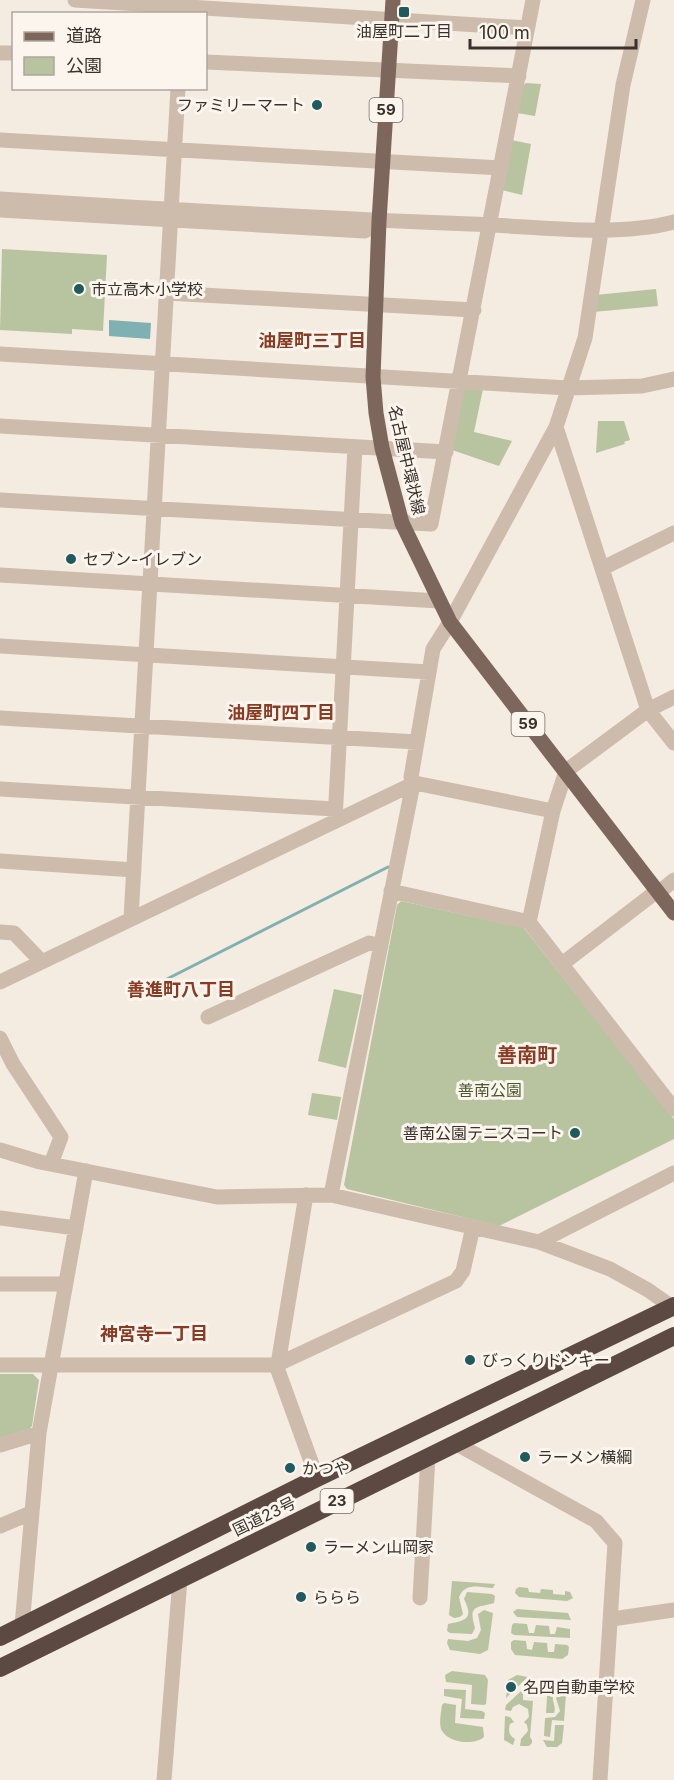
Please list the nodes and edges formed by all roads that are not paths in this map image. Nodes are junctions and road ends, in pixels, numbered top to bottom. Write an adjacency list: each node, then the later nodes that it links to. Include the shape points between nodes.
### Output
1 (75, 0): 5 (street)
2 (393, 0): 6 (main road, 名古屋中環状線 / 59)
3 (533, 0): 7 (street)
4 (643, 0): 22 (street, via 623,85)
5 (183, 7): 6 (street)
6 (392, 19): 7 (street); 9 (main road, 名古屋中環状線 / 59)
7 (527, 28): 10 (street)
8 (207, 62): 9 (street)
9 (389, 71): 10 (street); 14 (main road, 名古屋中環状線 / 59)
10 (519, 76): 15 (street)
11 (178, 90): 13 (street)
12 (0, 140): 13 (street)
13 (175, 150): 14 (street); 18 (street)
14 (382, 162): 15 (street); 19 (main road, 名古屋中環状線 / 59)
15 (501, 168): 21 (street)
16 (0, 199): 18 (street)
17 (0, 210): 18 (street)
18 (171, 215): 19 (street, via 365,231); 23 (street)
19 (379, 221): 21 (street); 24 (main road, 名古屋中環状線 / 59)
20 (674, 222): 22 (street, via 643,229)
21 (490, 225): 22 (street); 25 (street)
22 (600, 230): 31 (street, via 585,339)
23 (167, 293): 24 (street); 27 (street)
24 (375, 305): 25 (street); 28 (main road, 名古屋中環状線 / 59)
25 (474, 310): 30 (street)
26 (0, 354): 27 (street)
27 (163, 364): 28 (street); 34 (street)
28 (373, 377): 30 (street); 36 (main road, 名古屋中環状線 / 59)
29 (674, 379): 31 (street, via 634,387)
30 (460, 381): 31 (street); 37 (street)
31 (568, 388): 33 (street)
32 (0, 426): 34 (street)
33 (556, 427): 43 (street); 48 (street)
34 (159, 435): 35 (street); 39 (street)
35 (355, 447): 36 (street); 40 (street)
36 (382, 448): 37 (street); 41 (main road, 名古屋中環状線 / 59)
37 (446, 452): 41 (street, via 431,524)
38 (0, 500): 39 (street)
39 (154, 509): 40 (street); 45 (street)
40 (351, 520): 41 (street); 46 (street)
41 (402, 523): 47 (main road, 名古屋中環状線 / 59)
42 (674, 533): 43 (street)
43 (603, 568): 54 (street)
44 (0, 574): 45 (street)
45 (150, 584): 46 (street); 50 (street)
46 (347, 596): 47 (street); 51 (street)
47 (439, 601): 48 (main road, 名古屋中環状線 / 59)
48 (450, 622): 52 (street, via 433,649); 60 (main road, 名古屋中環状線 / 59)
49 (0, 646): 50 (street)
50 (146, 655): 51 (street); 56 (street)
51 (343, 667): 52 (street); 57 (street)
52 (429, 672): 58 (street)
53 (674, 697): 54 (street)
54 (648, 710): 59 (street); 60 (street)
55 (0, 718): 56 (street)
56 (142, 726): 57 (street); 63 (street)
57 (339, 737): 58 (street); 65 (street)
58 (417, 742): 61 (street)
59 (674, 743)
60 (566, 771): 64 (street); 70 (main road, 名古屋中環状線 / 59)
61 (413, 784): 64 (street); 65 (street); 69 (street)
62 (0, 789): 63 (street)
63 (138, 798): 65 (street); 67 (street)
64 (553, 811): 73 (street)
65 (335, 814): 72 (street)
66 (0, 861): 67 (street)
67 (134, 870): 72 (street)
68 (674, 880): 70 (street)
69 (391, 891): 73 (street); 75 (street)
70 (658, 892): 71 (main road, 名古屋中環状線 / 59); 77 (street)
71 (674, 913)
72 (131, 918): 76 (street)
73 (529, 922): 77 (street)
74 (0, 932): 76 (street, via 14,933)
75 (381, 946): 79 (street, via 369,943); 86 (street)
76 (42, 962): 78 (street)
77 (562, 964): 81 (street)
78 (0, 982)
79 (208, 1017)
80 (0, 1038): 83 (street, via 61,1137)
81 (674, 1109)
82 (0, 1150): 83 (street)
83 (51, 1164): 84 (street)
84 (86, 1171): 87 (street, via 217,1197); 90 (street)
85 (674, 1173): 91 (street)
86 (331, 1195): 87 (street); 89 (street)
87 (306, 1196): 96 (street)
88 (0, 1218): 90 (street)
89 (473, 1227): 91 (street); 96 (street, via 456,1281)
90 (76, 1228): 93 (street)
91 (538, 1242): 94 (street, via 610,1269)
92 (0, 1284): 93 (street)
93 (65, 1284): 98 (street)
94 (673, 1306): 103 (highway, 国道23号 / 23)
95 (674, 1336): 100 (highway, 国道23号 / 23)
96 (277, 1364): 98 (street); 103 (street)
97 (0, 1365): 98 (street)
98 (50, 1365): 99 (street)
99 (39, 1433): 101 (street); 104 (street)
100 (455, 1443): 102 (highway, 国道23号 / 23); 109 (street, via 596,1521 615,1543)
101 (0, 1444)
102 (428, 1456): 106 (highway, 国道23号 / 23); 107 (street)
103 (317, 1478): 110 (highway, 国道23号 / 23)
104 (31, 1514): 105 (street); 110 (street)
105 (0, 1526)
106 (180, 1579): 112 (highway, 国道23号 / 23); 113 (street)
107 (420, 1598)
108 (674, 1610): 109 (street)
109 (612, 1619): 114 (street)
110 (21, 1626): 111 (highway, 国道23号 / 23)
111 (0, 1637)
112 (0, 1668)
113 (164, 1780)
114 (600, 1780)

